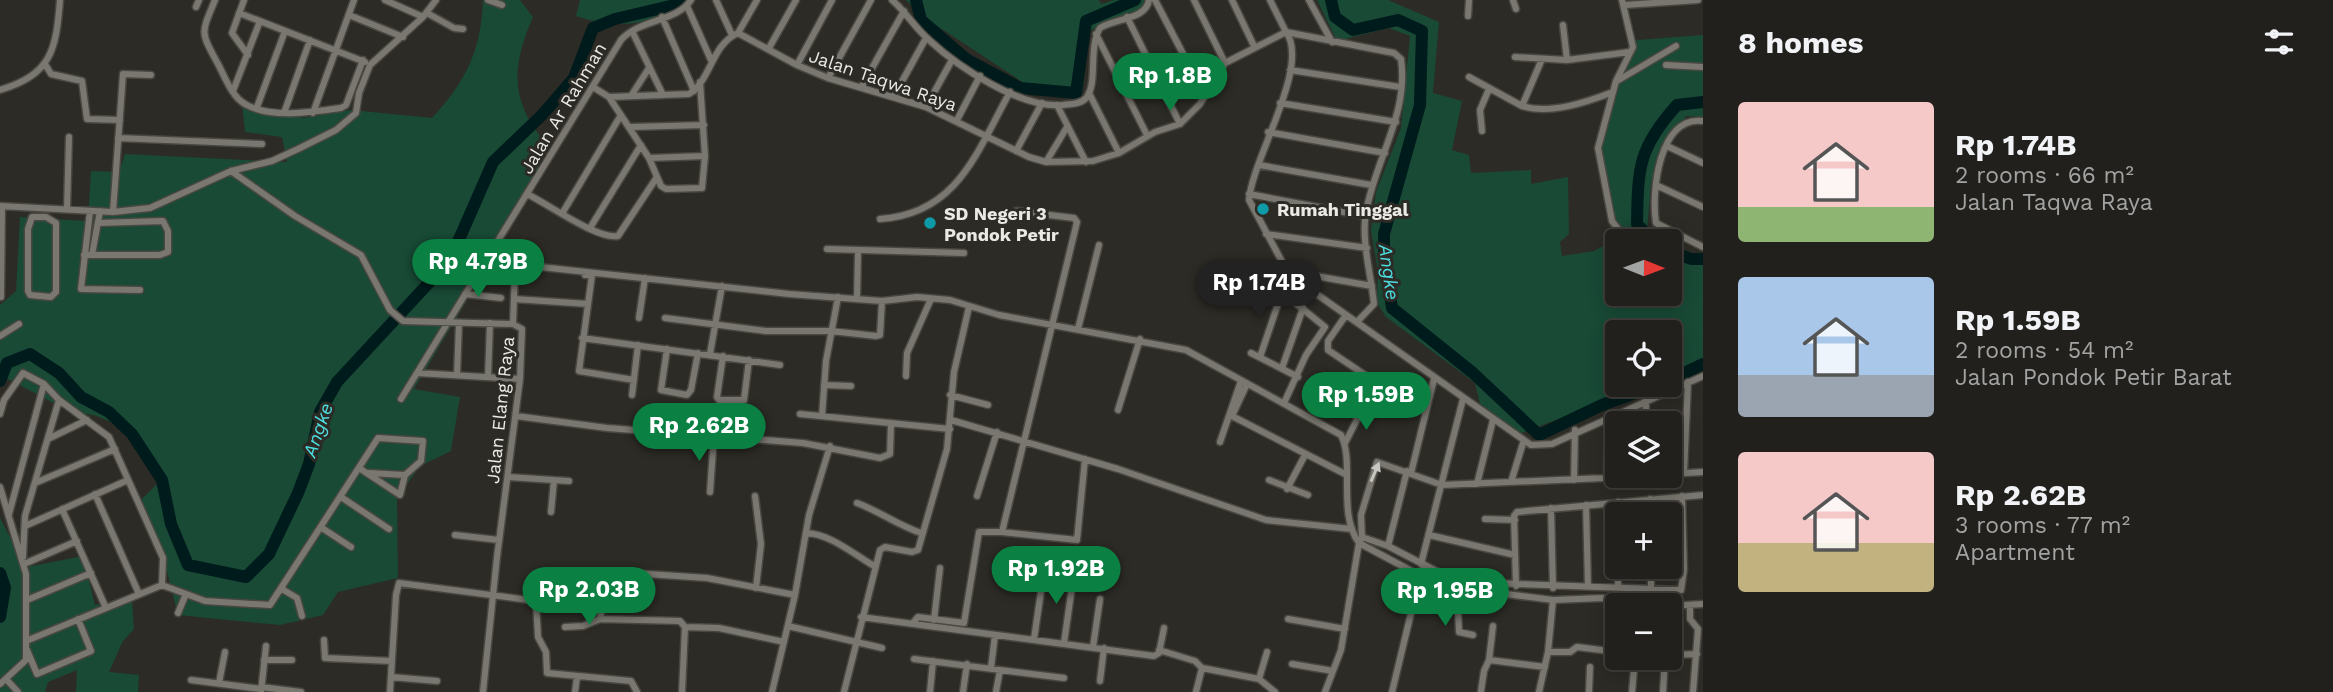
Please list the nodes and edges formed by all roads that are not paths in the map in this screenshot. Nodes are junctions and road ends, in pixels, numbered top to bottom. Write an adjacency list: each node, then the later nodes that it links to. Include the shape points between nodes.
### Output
1 (60, 0): 60 (street, via 54,48)
2 (215, 0): 77 (street, via 202,33)
3 (244, 0): 29 (street)
4 (354, 0): 30 (street)
5 (385, 0): 31 (street)
6 (436, 0): 31 (street)
7 (488, 0): 26 (street)
8 (716, 0): 41 (street)
9 (796, 0): 49 (street)
10 (832, 0): 61 (street)
11 (871, 0): 69 (street)
12 (892, 0): 28 (street)
13 (1150, 0): 34 (street, via 1146,10)
14 (1155, 0): 85 (street)
15 (1194, 0): 59 (street)
16 (1233, 0): 47 (street)
17 (1270, 0): 40 (street)
18 (1309, 0): 46 (street)
19 (1469, 0): 32 (street)
20 (1513, 0): 27 (street)
21 (1698, 0): 23 (street)
22 (755, 1): 41 (street)
23 (1677, 1): 25 (street)
24 (689, 3): 33 (street, Jalan Ar Rahman); 55 (street)
25 (1623, 3): 51 (street, via 1632,40)
26 (502, 5)
27 (1516, 9)
28 (904, 11): 44 (street); 72 (street)
29 (239, 13): 35 (street); 52 (street, via 232,33)
30 (349, 15): 43 (street); 50 (street)
31 (425, 15): 37 (street); 43 (street)
32 (1468, 16)
33 (662, 17): 39 (street, Jalan Ar Rahman); 78 (street)
34 (1127, 17): 42 (street, via 1109,22); 100 (street)
35 (260, 21): 38 (street); 52 (street)
36 (1563, 24): 57 (street)
37 (463, 29)
38 (285, 31): 45 (street); 91 (street)
39 (632, 31): 64 (street); 74 (street, Jalan Ar Rahman, via 617,46)
40 (1286, 32): 46 (street); 47 (street, Jalan Taqwa Raya); 65 (street, via 1293,47)
41 (735, 34): 49 (street, Jalan Taqwa Raya); 55 (street)
42 (1096, 34): 81 (street); 106 (street)
43 (402, 37): 58 (street)
44 (926, 38): 56 (street); 84 (street)
45 (310, 40): 50 (street); 93 (street)
46 (1332, 42): 73 (street, via 1399,55)
47 (1254, 46): 59 (street, Jalan Taqwa Raya)
48 (1676, 46): 70 (street)
49 (769, 48): 61 (street, Jalan Taqwa Raya)
50 (335, 49): 58 (street); 94 (street)
51 (1630, 52): 57 (street); 70 (street)
52 (248, 55): 77 (street)
53 (1515, 57): 54 (street)
54 (1542, 58): 57 (street); 90 (street)
55 (711, 60): 71 (street)
56 (952, 60): 67 (street); 92 (street)
57 (1567, 60)
58 (366, 63): 94 (street, via 346,105); 122 (street, via 356,114 336,130 272,161)
59 (1225, 63): 85 (street, Jalan Taqwa Raya)
60 (45, 64): 76 (street, via 24,82); 96 (street, via 51,75 82,81 87,119)
61 (797, 65): 69 (street, Jalan Taqwa Raya)
62 (1666, 65): 63 (street)
63 (1703, 67)
64 (649, 68): 82 (street); 83 (street)
65 (1290, 70): 73 (street); 88 (street)
66 (151, 75): 96 (street, via 123,72)
67 (980, 76): 79 (street); 97 (street)
68 (1469, 77): 75 (street)
69 (828, 78): 72 (street, Jalan Taqwa Raya)
70 (1616, 81): 80 (street)
71 (700, 82): 78 (street); 101 (street)
72 (862, 86): 84 (street, Jalan Taqwa Raya)
73 (1400, 87): 98 (street)
74 (593, 88): 86 (street); 126 (street, Jalan Ar Rahman)
75 (1489, 89): 90 (street); 104 (street, via 1480,110)
76 (0, 90)
77 (233, 91): 91 (street, via 245,104)
78 (694, 91): 82 (street)
79 (1010, 92): 87 (street); 107 (street)
80 (1613, 92): 90 (street, via 1562,107); 140 (street, via 1599,140 1599,160 1612,221)
81 (1089, 93): 89 (street, via 1081,102); 114 (street)
82 (663, 95): 83 (street)
83 (631, 96): 86 (street)
84 (894, 96): 92 (street, Jalan Taqwa Raya)
85 (1205, 96): 100 (street, Jalan Taqwa Raya)
86 (609, 97): 95 (street)
87 (1042, 103): 89 (street); 113 (street)
88 (1280, 103): 98 (street); 105 (street)
89 (1057, 105): 103 (street)
90 (1522, 106)
91 (257, 107): 93 (street)
92 (926, 107): 97 (street, Jalan Taqwa Raya)
93 (284, 113): 94 (street)
94 (313, 113)
95 (621, 115): 102 (street); 135 (street)
96 (120, 120): 109 (street)
97 (957, 120): 107 (street, Jalan Taqwa Raya)
98 (1396, 121): 115 (street)
99 (1703, 121): 112 (street, via 1683,122)
100 (1180, 124): 106 (street, Jalan Taqwa Raya)
101 (704, 125): 102 (street); 116 (street)
102 (631, 127): 111 (street)
103 (1067, 127): 118 (street); 119 (street)
104 (1482, 131)
105 (1268, 132): 115 (street); 121 (street)
106 (1147, 135): 114 (street, Jalan Taqwa Raya)
107 (988, 136): 113 (street, Jalan Taqwa Raya); 137 (street, via 973,162 940,199 916,212)
108 (69, 137): 130 (street)
109 (118, 138): 110 (street); 134 (street)
110 (262, 144)
111 (641, 145): 117 (street); 139 (street)
112 (1667, 146): 120 (street); 125 (street, via 1656,169)
113 (1016, 151): 118 (street, Jalan Taqwa Raya)
114 (1119, 153): 119 (street, Jalan Taqwa Raya)
115 (1385, 153): 124 (street)
116 (705, 156): 117 (street); 123 (street, via 704,185 663,188)
117 (649, 158): 123 (street)
118 (1046, 162): 119 (street, Jalan Taqwa Raya)
119 (1086, 162)
120 (1703, 163)
121 (1259, 165): 124 (street); 127 (street)
122 (231, 171): 134 (street, via 150,208); 175 (street, Jalan Elang Raya, via 360,255 399,318)
123 (657, 177): 139 (street, via 618,236)
124 (1371, 185): 136 (street)
125 (1656, 186): 129 (street); 143 (street, via 1656,223)
126 (527, 194): 135 (street); 149 (street, Jalan Ar Rahman)
127 (1249, 194): 136 (street); 141 (street)
128 (1, 206): 130 (street); 157 (street)
129 (1703, 207)
130 (67, 209): 131 (street)
131 (90, 211): 132 (street); 148 (street)
132 (100, 211): 134 (street); 138 (street)
133 (1016, 211): 179 (street, via 1077,222)
134 (113, 212)
135 (563, 212): 139 (street)
136 (1365, 216): 144 (street)
137 (880, 219)
138 (98, 223): 148 (street); 148 (street, via 161,220 167,226 168,250 160,255)
139 (590, 228)
140 (1618, 229)
141 (1265, 234): 144 (street); 151 (street)
142 (1099, 245): 183 (street)
143 (1703, 247)
144 (1367, 248): 156 (street)
145 (827, 250): 146 (street)
146 (858, 252): 147 (street); 166 (street)
147 (964, 253)
148 (88, 255): 158 (street, via 82,290)
149 (484, 261): 152 (street); 160 (street)
150 (1244, 269): 153 (street, via 1256,267)
151 (1287, 271): 153 (street); 156 (street)
152 (645, 278): 155 (street); 173 (street)
153 (1298, 281): 172 (street)
154 (1272, 284): 159 (street)
155 (722, 286): 163 (street); 178 (street)
156 (1372, 286): 180 (street, via 1372,307)
157 (0, 290): 162 (street)
158 (140, 290)
159 (1282, 292): 171 (street); 194 (street)
160 (465, 294): 164 (street); 175 (street)
161 (32, 296): 161 (street, via 28,291 29,221 46,217 57,226 55,295)
162 (1, 297)
163 (838, 297): 166 (street); 184 (street)
164 (501, 298)
165 (514, 299): 169 (street); 169 (street, via 516,270 592,275); 182 (street)
166 (857, 299): 168 (street)
167 (931, 299): 168 (street); 170 (street); 200 (street, via 907,353)
168 (882, 301): 184 (street, via 878,336)
169 (588, 304): 186 (street)
170 (969, 307): 179 (street); 214 (street)
171 (1303, 307): 197 (street); 203 (street, via 1325,329 1306,355)
172 (1346, 315): 180 (street); 205 (street, via 1328,341 1328,350)
173 (639, 318)
174 (664, 318): 178 (street)
175 (447, 322): 176 (street, Jalan Elang Raya); 198 (street)
176 (459, 323): 177 (street, Jalan Elang Raya); 199 (street)
177 (490, 323): 182 (street, Jalan Elang Raya); 202 (street)
178 (715, 323): 184 (street, via 766,331); 192 (street)
179 (1050, 323): 183 (street); 239 (street)
180 (1357, 323): 206 (street)
181 (19, 324): 185 (street)
182 (513, 324): 204 (street, Jalan Elang Raya, via 522,329)
183 (1078, 328): 187 (street)
184 (831, 331): 211 (street)
185 (0, 337)
186 (582, 338): 188 (street); 207 (street, via 581,373)
187 (1140, 339): 209 (street, via 1186,350); 221 (street)
188 (638, 345): 189 (street); 207 (street)
189 (667, 349): 190 (street); 190 (street, via 661,390 687,395)
190 (698, 353): 192 (street)
191 (1251, 353): 194 (street)
192 (710, 354): 193 (street)
193 (723, 356): 195 (street); 195 (street, via 719,400 743,401)
194 (1260, 357): 197 (street)
195 (749, 360): 196 (street)
196 (780, 365)
197 (1282, 368): 203 (street)
198 (417, 373): 199 (street); 215 (street)
199 (457, 375): 202 (street)
200 (906, 376)
201 (1703, 376): 208 (street)
202 (488, 377): 204 (street)
203 (1298, 377): 219 (street)
204 (520, 379): 228 (street, Jalan Elang Raya)
205 (1371, 379)
206 (1434, 379): 216 (street); 248 (street)
207 (634, 380): 213 (street)
208 (1688, 382): 218 (street); 251 (street)
209 (1244, 383): 219 (street); 240 (street); 245 (street, via 1232,416)
210 (44, 384): 217 (street); 225 (street, via 23,373); 283 (street)
211 (824, 385): 212 (street); 227 (street)
212 (851, 386)
213 (632, 395)
214 (950, 395): 220 (street); 231 (street)
215 (401, 399)
216 (1463, 399): 232 (street); 264 (street)
217 (59, 400): 230 (street); 238 (street)
218 (1646, 400): 222 (street); 223 (street)
219 (1284, 403): 241 (street, via 1331,428)
220 (988, 405)
221 (1118, 410)
222 (1620, 411)
223 (1646, 411)
224 (1384, 412): 241 (street, via 1363,408)
225 (0, 414)
226 (800, 414): 227 (street)
227 (822, 415): 233 (street)
228 (516, 416): 237 (street); 254 (street, Jalan Elang Raya)
229 (1605, 417): 235 (street)
230 (87, 420): 238 (street); 244 (street, via 109,436)
231 (951, 420): 234 (street); 236 (street)
232 (1493, 420): 242 (street); 263 (street)
233 (891, 423): 234 (street); 243 (street, via 887,457)
234 (950, 429): 292 (street, via 937,490)
235 (1575, 430): 242 (street, via 1547,446); 258 (street)
236 (997, 432): 239 (street); 272 (street)
237 (714, 435): 243 (street); 267 (street)
238 (48, 439): 262 (street)
239 (1023, 440): 246 (street); 290 (street)
240 (1220, 442)
241 (1345, 443): 252 (street)
242 (1523, 443): 261 (street)
243 (830, 446): 291 (street)
244 (115, 449): 256 (street); 262 (street)
245 (1305, 455): 252 (street); 266 (street)
246 (1085, 460): 289 (street, via 1266,520); 290 (street, via 1077,540)
247 (359, 468): 250 (street); 253 (street, via 377,438 423,441 421,461); 274 (street)
248 (1409, 472): 264 (street); 296 (street, one-way to 248, via 1361,515 1376,464 1380,461); 298 (street)
249 (1703, 472): 251 (street)
250 (366, 473): 253 (street); 253 (street, via 400,495)
251 (1684, 473)
252 (1345, 474): 289 (street)
253 (405, 475)
254 (508, 477): 259 (street); 295 (street, Jalan Elang Raya)
255 (1605, 478): 258 (street)
256 (128, 480): 268 (street); 311 (street, via 163,558)
257 (1269, 480): 266 (street)
258 (1573, 480): 261 (street)
259 (554, 481): 260 (street); 282 (street)
260 (569, 481)
261 (1511, 482): 263 (street)
262 (35, 483): 286 (street)
263 (1477, 484): 264 (street)
264 (1442, 485): 294 (street)
265 (0, 487): 283 (street)
266 (1287, 489): 269 (street)
267 (710, 492)
268 (95, 494): 280 (street); 320 (street)
269 (1308, 495)
270 (1703, 495): 273 (street)
271 (755, 496): 315 (street, via 761,544)
272 (977, 496)
273 (1682, 496): 275 (street); 319 (street, via 1683,587)
274 (341, 497): 287 (street); 288 (street)
275 (1650, 499): 276 (street)
276 (1618, 502)
277 (857, 503): 292 (street, via 886,514 897,526)
278 (1605, 503): 279 (street)
279 (1586, 505): 281 (street); 313 (street)
280 (62, 509): 286 (street); 297 (street)
281 (1551, 509): 285 (street, via 1517,512); 317 (street)
282 (551, 512)
283 (9, 516): 301 (street)
284 (1485, 519): 285 (street)
285 (1515, 520): 300 (street)
286 (25, 526): 301 (street)
287 (321, 528): 299 (street); 318 (street)
288 (389, 529)
289 (1352, 529): 296 (street)
290 (1002, 532): 338 (street, via 979,532 964,623)
291 (806, 533): 303 (street, via 825,534); 322 (street)
292 (921, 533): 303 (street, via 917,551 885,547)
293 (455, 535): 295 (street)
294 (1429, 535): 300 (street); 302 (street)
295 (499, 540): 323 (street, Jalan Elang Raya)
296 (1360, 540): 298 (street); 308 (street); 345 (street)
297 (77, 541): 301 (street); 306 (street)
298 (1388, 545): 302 (street)
299 (351, 547)
300 (1515, 555): 312 (street)
301 (24, 561): 326 (street)
302 (1421, 564): 312 (street, via 1442,574); 316 (street, via 1439,581)
303 (874, 566): 334 (street)
304 (940, 568): 338 (street)
305 (1044, 571): 349 (street)
306 (91, 573): 326 (street); 331 (street)
307 (1074, 573): 352 (street)
308 (1420, 576): 316 (street); 406 (street)
309 (1618, 579): 314 (street)
310 (1651, 579): 319 (street)
311 (162, 585): 320 (street); 321 (street)
312 (1516, 586): 317 (street)
313 (1588, 586): 314 (street); 317 (street)
314 (1618, 587): 319 (street)
315 (756, 588): 322 (street); 336 (street, via 707,579 610,572)
316 (1458, 588): 327 (street); 347 (street, via 1459,632)
317 (1553, 588)
318 (282, 589): 321 (street, via 270,605 205,601); 333 (street, via 297,598)
319 (1651, 589)
320 (139, 594): 331 (street)
321 (186, 594): 332 (street)
322 (795, 595): 340 (street)
323 (493, 598): 368 (street, via 397,584); 381 (street, via 537,602 538,637 547,652 546,672); 394 (street, Jalan Elang Raya)
324 (1605, 598): 327 (street)
325 (1100, 599): 355 (street)
326 (27, 600): 353 (street)
327 (1553, 600): 362 (street)
328 (1703, 604): 330 (street)
329 (1682, 605): 330 (street)
330 (1690, 605): 364 (street, via 1690,619 1698,629)
331 (106, 608): 335 (street)
332 (178, 613)
333 (302, 616)
334 (862, 617): 339 (street); 348 (street)
335 (78, 619): 353 (street); 353 (street, via 92,651 37,674)
336 (600, 619): 342 (street); 343 (street, via 680,621)
337 (1288, 619): 345 (street)
338 (934, 620): 339 (street, via 918,617)
339 (913, 623): 346 (street)
340 (788, 626): 348 (street); 351 (street)
341 (1493, 626): 367 (street)
342 (565, 627)
343 (685, 627): 351 (street, via 719,628); 397 (street)
344 (1164, 628): 358 (street)
345 (1345, 629): 379 (street)
346 (995, 635): 349 (street); 374 (street)
347 (1473, 635)
348 (855, 639): 356 (street); 399 (street)
349 (1034, 639): 352 (street)
350 (324, 640): 368 (street, via 325,658)
351 (784, 642): 398 (street)
352 (1064, 643): 355 (street)
353 (26, 645): 385 (street, via 26,660)
354 (266, 646): 365 (street)
355 (1093, 647): 357 (street)
356 (882, 648)
357 (1104, 648): 358 (street, via 1154,656); 387 (street)
358 (1159, 650): 375 (street)
359 (1605, 650): 362 (street, via 1577,647 1570,652)
360 (225, 652): 388 (street)
361 (1267, 652): 383 (street)
362 (1548, 652): 372 (street)
363 (914, 659): 369 (street)
364 (1699, 659): 411 (street)
365 (264, 660): 366 (street); 389 (street)
366 (292, 660)
367 (1489, 660): 372 (street); 390 (street)
368 (392, 661): 380 (street)
369 (933, 661): 370 (street); 400 (street)
370 (967, 664): 374 (street); 401 (street)
371 (1292, 664): 379 (street)
372 (1545, 667): 407 (street)
373 (1590, 667): 408 (street)
374 (991, 668): 376 (street)
375 (1202, 668): 383 (street); 403 (street)
376 (1000, 670): 382 (street); 402 (street)
377 (1634, 670): 409 (street)
378 (1666, 670): 410 (street)
379 (1333, 671): 405 (street)
380 (391, 677): 386 (street); 393 (street)
381 (577, 677): 395 (street); 396 (street, via 631,681)
382 (1064, 678)
383 (1259, 679): 404 (street)
384 (191, 680): 388 (street)
385 (3, 681): 391 (street)
386 (437, 681)
387 (1100, 681)
388 (219, 683): 389 (street)
389 (261, 689): 392 (street)
390 (1481, 691)
391 (18, 692)
392 (301, 692)
393 (390, 692)
394 (483, 692)
395 (575, 692)
396 (637, 692)
397 (682, 692)
398 (772, 692)
399 (844, 692)
400 (930, 692)
401 (963, 692)
402 (996, 692)
403 (1196, 692)
404 (1275, 692)
405 (1325, 692)
406 (1392, 692)
407 (1539, 692)
408 (1590, 692)
409 (1633, 692)
410 (1663, 692)
411 (1693, 692)

